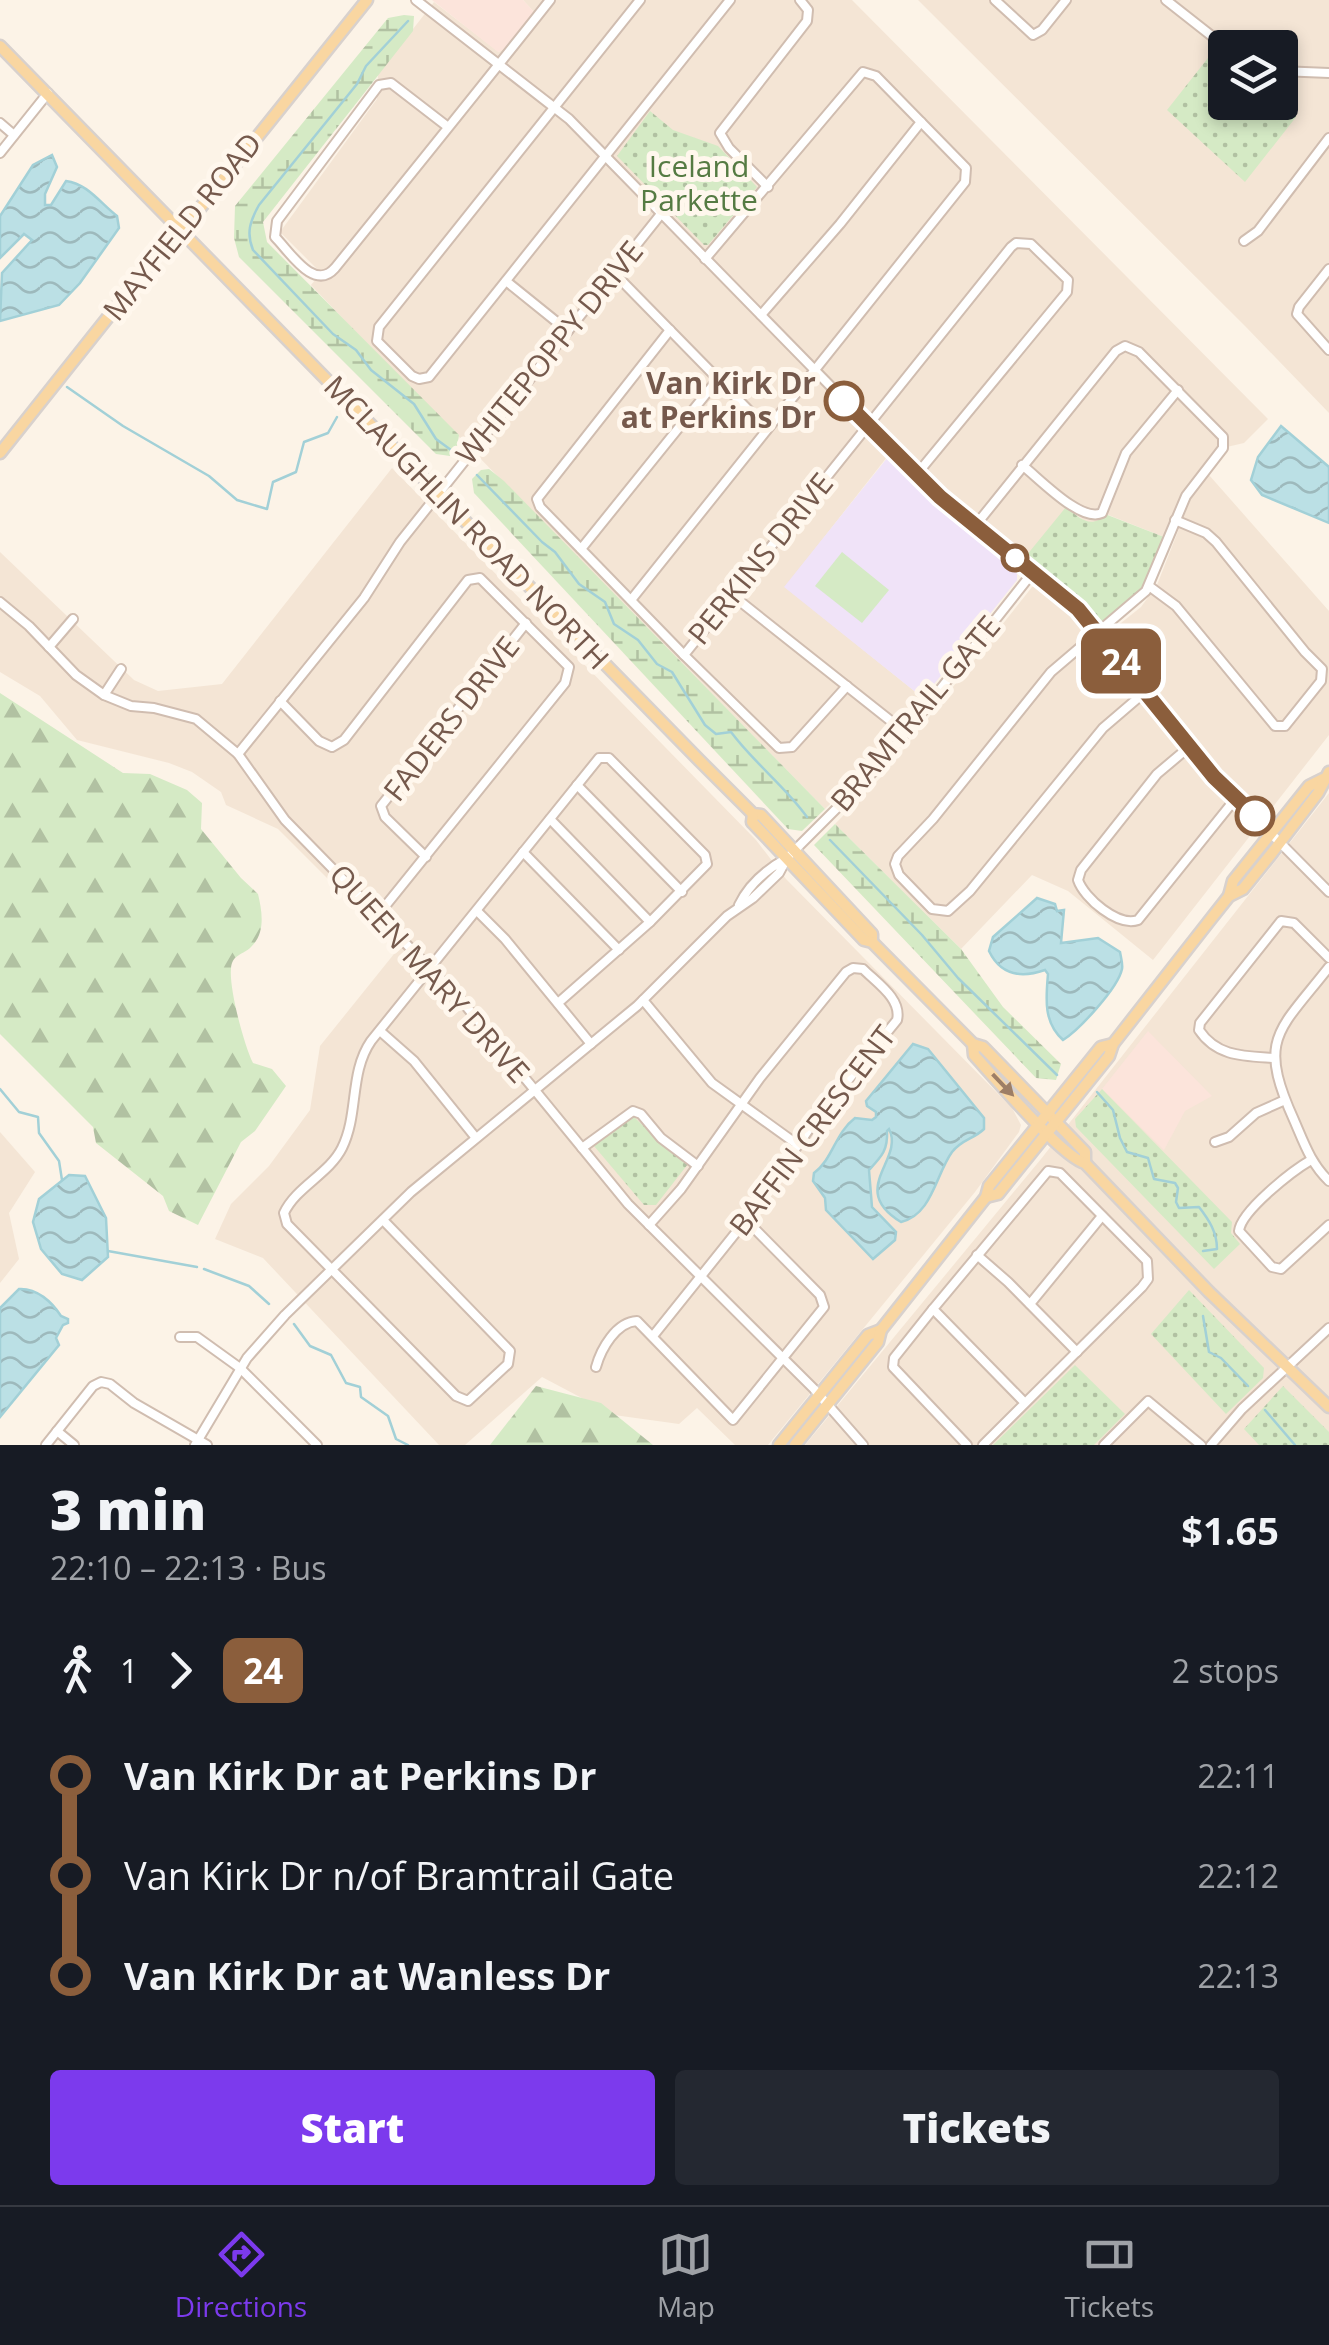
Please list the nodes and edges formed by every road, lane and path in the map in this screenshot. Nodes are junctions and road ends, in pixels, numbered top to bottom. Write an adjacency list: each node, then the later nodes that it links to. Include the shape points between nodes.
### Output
1 (367, 0): 26 (main road, MAYFIELD ROAD)
2 (416, 0): 12 (street)
3 (550, 0): 12 (street)
4 (640, 0): 16 (street)
5 (730, 0): 23 (street)
6 (800, 0): 24 (street, via 807,21 720,133)
7 (995, 0): 8 (street, via 1033,35)
8 (1066, 0)
9 (1169, 1): 10 (street)
10 (1208, 33)
11 (0, 46): 15 (main road, MCLAUGHLIN ROAD NORTH)
12 (499, 64): 16 (street); 19 (street)
13 (1298, 72): 14 (street)
14 (1329, 74)
15 (48, 94): 20 (street); 26 (main road, MCLAUGHLIN ROAD NORTH)
16 (554, 107): 23 (street); 31 (street, via 379,327 377,341 412,376 429,376)
17 (921, 122): 24 (street, via 873,74 863,72); 32 (street); 36 (street, via 966,168 966,179)
18 (0, 123): 20 (street)
19 (448, 127): 19 (street, via 329,275 313,275 275,237 277,220 379,86 391,83)
20 (14, 136): 22 (street)
21 (1329, 138): 27 (street)
22 (0, 153)
23 (605, 156): 25 (street); 31 (street)
24 (768, 187): 28 (street)
25 (661, 214): 28 (street); 30 (street, WHITEPOPPY DRIVE)
26 (180, 230): 41 (main road, MAYFIELD ROAD); 44 (main road, MCLAUGHLIN ROAD NORTH)
27 (1244, 241)
28 (706, 259): 32 (street)
29 (1329, 269): 35 (street, via 1298,314)
30 (614, 274): 33 (street); 34 (street, WHITEPOPPY DRIVE)
31 (506, 280): 34 (street)
32 (761, 316): 36 (street)
33 (670, 330): 37 (street); 47 (street, via 538,496 540,507)
34 (568, 331): 44 (street, WHITEPOPPY DRIVE)
35 (1329, 350)
36 (814, 371): 39 (street); 40 (street)
37 (718, 378): 40 (street); 47 (street)
38 (1178, 390): 42 (street, via 1139,352 1116,350); 42 (street, via 1126,453 1096,516 1082,514); 45 (street, via 1224,444)
39 (868, 425): 43 (street); 43 (street, PERKINS DRIVE, via 1010,247 1030,244 1068,280 1067,292); 50 (street, PERKINS DRIVE)
40 (767, 429): 51 (street)
41 (0, 453)
42 (1022, 466): 46 (street)
43 (917, 474): 46 (street)
44 (438, 493): 62 (street, WHITEPOPPY DRIVE); 72 (main road, MCLAUGHLIN ROAD NORTH, via 760,815)
45 (1175, 520): 49 (street); 49 (street, via 1216,542 1320,666 1322,679 1288,723 1274,726 1176,606)
46 (976, 526): 48 (street)
47 (580, 549): 51 (street)
48 (1033, 572): 55 (street); 63 (street, BRAMTRAIL GATE)
49 (1149, 586): 55 (street)
50 (732, 594): 57 (street, PERKINS DRIVE); 59 (street)
51 (631, 600): 57 (street)
52 (0, 602): 56 (street, QUEEN MARY DRIVE)
53 (73, 620): 56 (street)
54 (526, 623): 62 (street, via 486,581 468,580 332,747); 73 (street, via 567,664 569,678); 73 (street, FADERS DRIVE, via 381,806)
55 (1098, 633): 60 (street); 60 (street, via 1051,672 898,856 899,875 932,909 952,909 1109,721)
56 (50, 647): 61 (street, QUEEN MARY DRIVE)
57 (684, 655): 59 (street, PERKINS DRIVE, via 780,748 792,746)
58 (121, 669): 61 (street)
59 (847, 686): 63 (street)
60 (1146, 692): 64 (street)
61 (104, 695): 65 (street, QUEEN MARY DRIVE, via 196,719)
62 (280, 702): 65 (street, WHITEPOPPY DRIVE)
63 (906, 734): 72 (street, BRAMTRAIL GATE)
64 (1190, 747): 68 (street); 68 (street, via 1157,774 1081,870 1083,892 1119,920 1134,922)
65 (238, 754): 79 (street, QUEEN MARY DRIVE, via 286,820)
66 (1326, 775): 70 (main road, via 1308,786)
67 (577, 785): 69 (street); 76 (street); 76 (street, via 599,758 612,759 705,855 705,869)
68 (1236, 798): 70 (street)
69 (550, 819): 71 (street); 80 (street)
70 (1276, 837): 75 (street); 93 (main road, via 1233,881 1230,896 1113,1044 1101,1046)
71 (524, 852): 78 (street); 81 (street)
72 (791, 855): 85 (street, BRAMTRAIL GATE, via 745,892); 93 (main road, MCLAUGHLIN ROAD NORTH, via 984,1047)
73 (426, 857): 79 (street)
74 (1329, 876): 75 (street)
75 (1321, 884): 77 (street)
76 (682, 892): 80 (street)
77 (1329, 892)
78 (477, 911): 84 (street); 86 (street)
79 (378, 916): 84 (street, QUEEN MARY DRIVE)
80 (650, 922): 81 (street)
81 (620, 950): 86 (street)
82 (1329, 958): 89 (street, via 1294,924 1281,921 1200,1023 1203,1037 1222,1051)
83 (1329, 967): 89 (street, via 1282,1028)
84 (430, 968): 87 (street); 90 (street, QUEEN MARY DRIVE)
85 (643, 1000): 88 (street, BRAMTRAIL GATE); 92 (street, via 712,1084)
86 (558, 1003): 88 (street)
87 (380, 1031): 94 (street); 107 (street, via 360,1062 341,1148 284,1213)
88 (592, 1044): 90 (street, BRAMTRAIL GATE)
89 (1274, 1058): 91 (street)
90 (535, 1090): 94 (street, BRAMTRAIL GATE); 97 (street, QUEEN MARY DRIVE)
91 (1285, 1100): 95 (street); 98 (street)
92 (741, 1104): 96 (street); 96 (street, BAFFIN CRESCENT, via 846,972 863,969 896,1002 899,1016); 99 (street, BAFFIN CRESCENT)
93 (1048, 1123): 112 (main road, via 998,1194 986,1196); 117 (main road, MCLAUGHLIN ROAD NORTH, via 1085,1152 1085,1164)
94 (476, 1138): 102 (street, BRAMTRAIL GATE)
95 (1215, 1142)
96 (798, 1145): 103 (street, BAFFIN CRESCENT)
97 (582, 1148): 99 (street, via 632,1111); 104 (street, QUEEN MARY DRIVE)
98 (1311, 1160): 100 (street); 105 (street, via 1243,1220 1239,1231 1281,1270)
99 (698, 1166): 104 (street, BAFFIN CRESCENT)
100 (1329, 1181)
101 (1102, 1216): 106 (street, via 1060,1173 1048,1171); 109 (street); 115 (street, via 1146,1261 1148,1279)
102 (383, 1220): 107 (street, BRAMTRAIL GATE); 107 (street, via 510,1352 508,1364 473,1398 462,1400)
103 (746, 1220): 108 (street, BAFFIN CRESCENT); 116 (street, via 823,1300)
104 (649, 1225): 108 (street, QUEEN MARY DRIVE)
105 (1329, 1225)
106 (977, 1256): 109 (street); 110 (street)
107 (333, 1269): 118 (street, BRAMTRAIL GATE)
108 (700, 1277): 113 (street, BAFFIN CRESCENT); 116 (street, QUEEN MARY DRIVE)
109 (1030, 1304): 115 (street)
110 (933, 1310): 123 (street); 134 (street, via 893,1367)
111 (1329, 1328): 117 (street)
112 (881, 1330): 121 (main road, via 868,1335); 124 (main road)
113 (653, 1336): 116 (street, via 734,1420); 119 (street, via 628,1322)
114 (180, 1337): 118 (street, via 197,1338)
115 (1077, 1352): 123 (street)
116 (784, 1359): 121 (street, QUEEN MARY DRIVE)
117 (1288, 1366): 125 (main road, MCLAUGHLIN ROAD NORTH); 138 (street)
118 (240, 1368): 127 (street, BRAMTRAIL GATE); 130 (street)
119 (596, 1368)
120 (1146, 1388): 122 (street)
121 (818, 1396): 124 (street, QUEEN MARY DRIVE); 131 (main road)
122 (1148, 1402): 136 (street); 137 (street)
123 (1026, 1404): 135 (street)
124 (826, 1406): 132 (main road); 133 (street, QUEEN MARY DRIVE)
125 (1329, 1407)
126 (57, 1432): 127 (street, via 93,1386 104,1382); 128 (street); 129 (street)
127 (200, 1443)
128 (46, 1445)
129 (74, 1445)
130 (316, 1445)
131 (778, 1445)
132 (794, 1445)
133 (863, 1445)
134 (967, 1445)
135 (983, 1445)
136 (1104, 1445)
137 (1201, 1445)
138 (1211, 1445)

